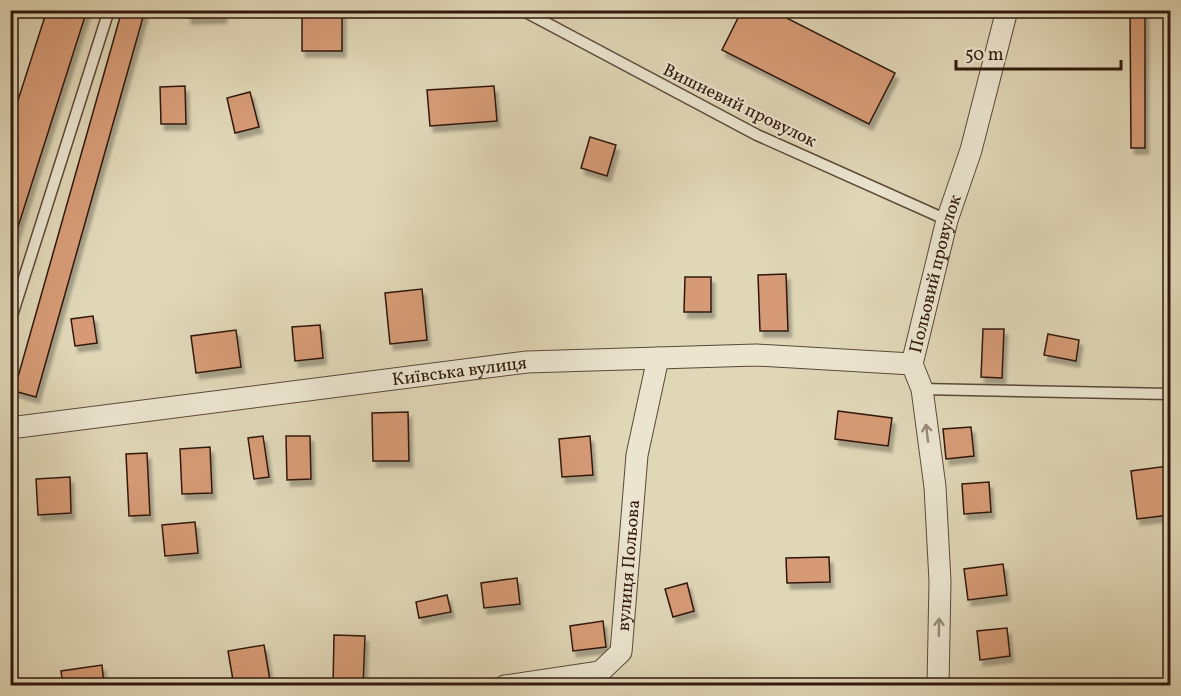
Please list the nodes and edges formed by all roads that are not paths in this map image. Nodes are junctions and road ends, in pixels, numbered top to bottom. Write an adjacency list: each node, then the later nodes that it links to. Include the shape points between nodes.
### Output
1 (109, 10): 5 (lane)
2 (522, 10): 4 (lane, Вишневий провулок, via 757,135)
3 (1007, 10): 4 (street, Польовий провулок, via 971,150)
4 (948, 220): 7 (street, Польовий провулок)
5 (10, 322)
6 (658, 358): 7 (street, Київська вулиця, via 756,355); 10 (street, Київська вулиця, via 527,362); 11 (street, вулиця Польова, via 637,455 621,652 600,672)
7 (912, 364): 8 (street, Польовий провулок)
8 (922, 389): 9 (lane); 12 (street, Польовий провулок, one-way to 8, via 940,581 935,487)
9 (1170, 394)
10 (10, 428)
11 (505, 686)
12 (939, 686)

